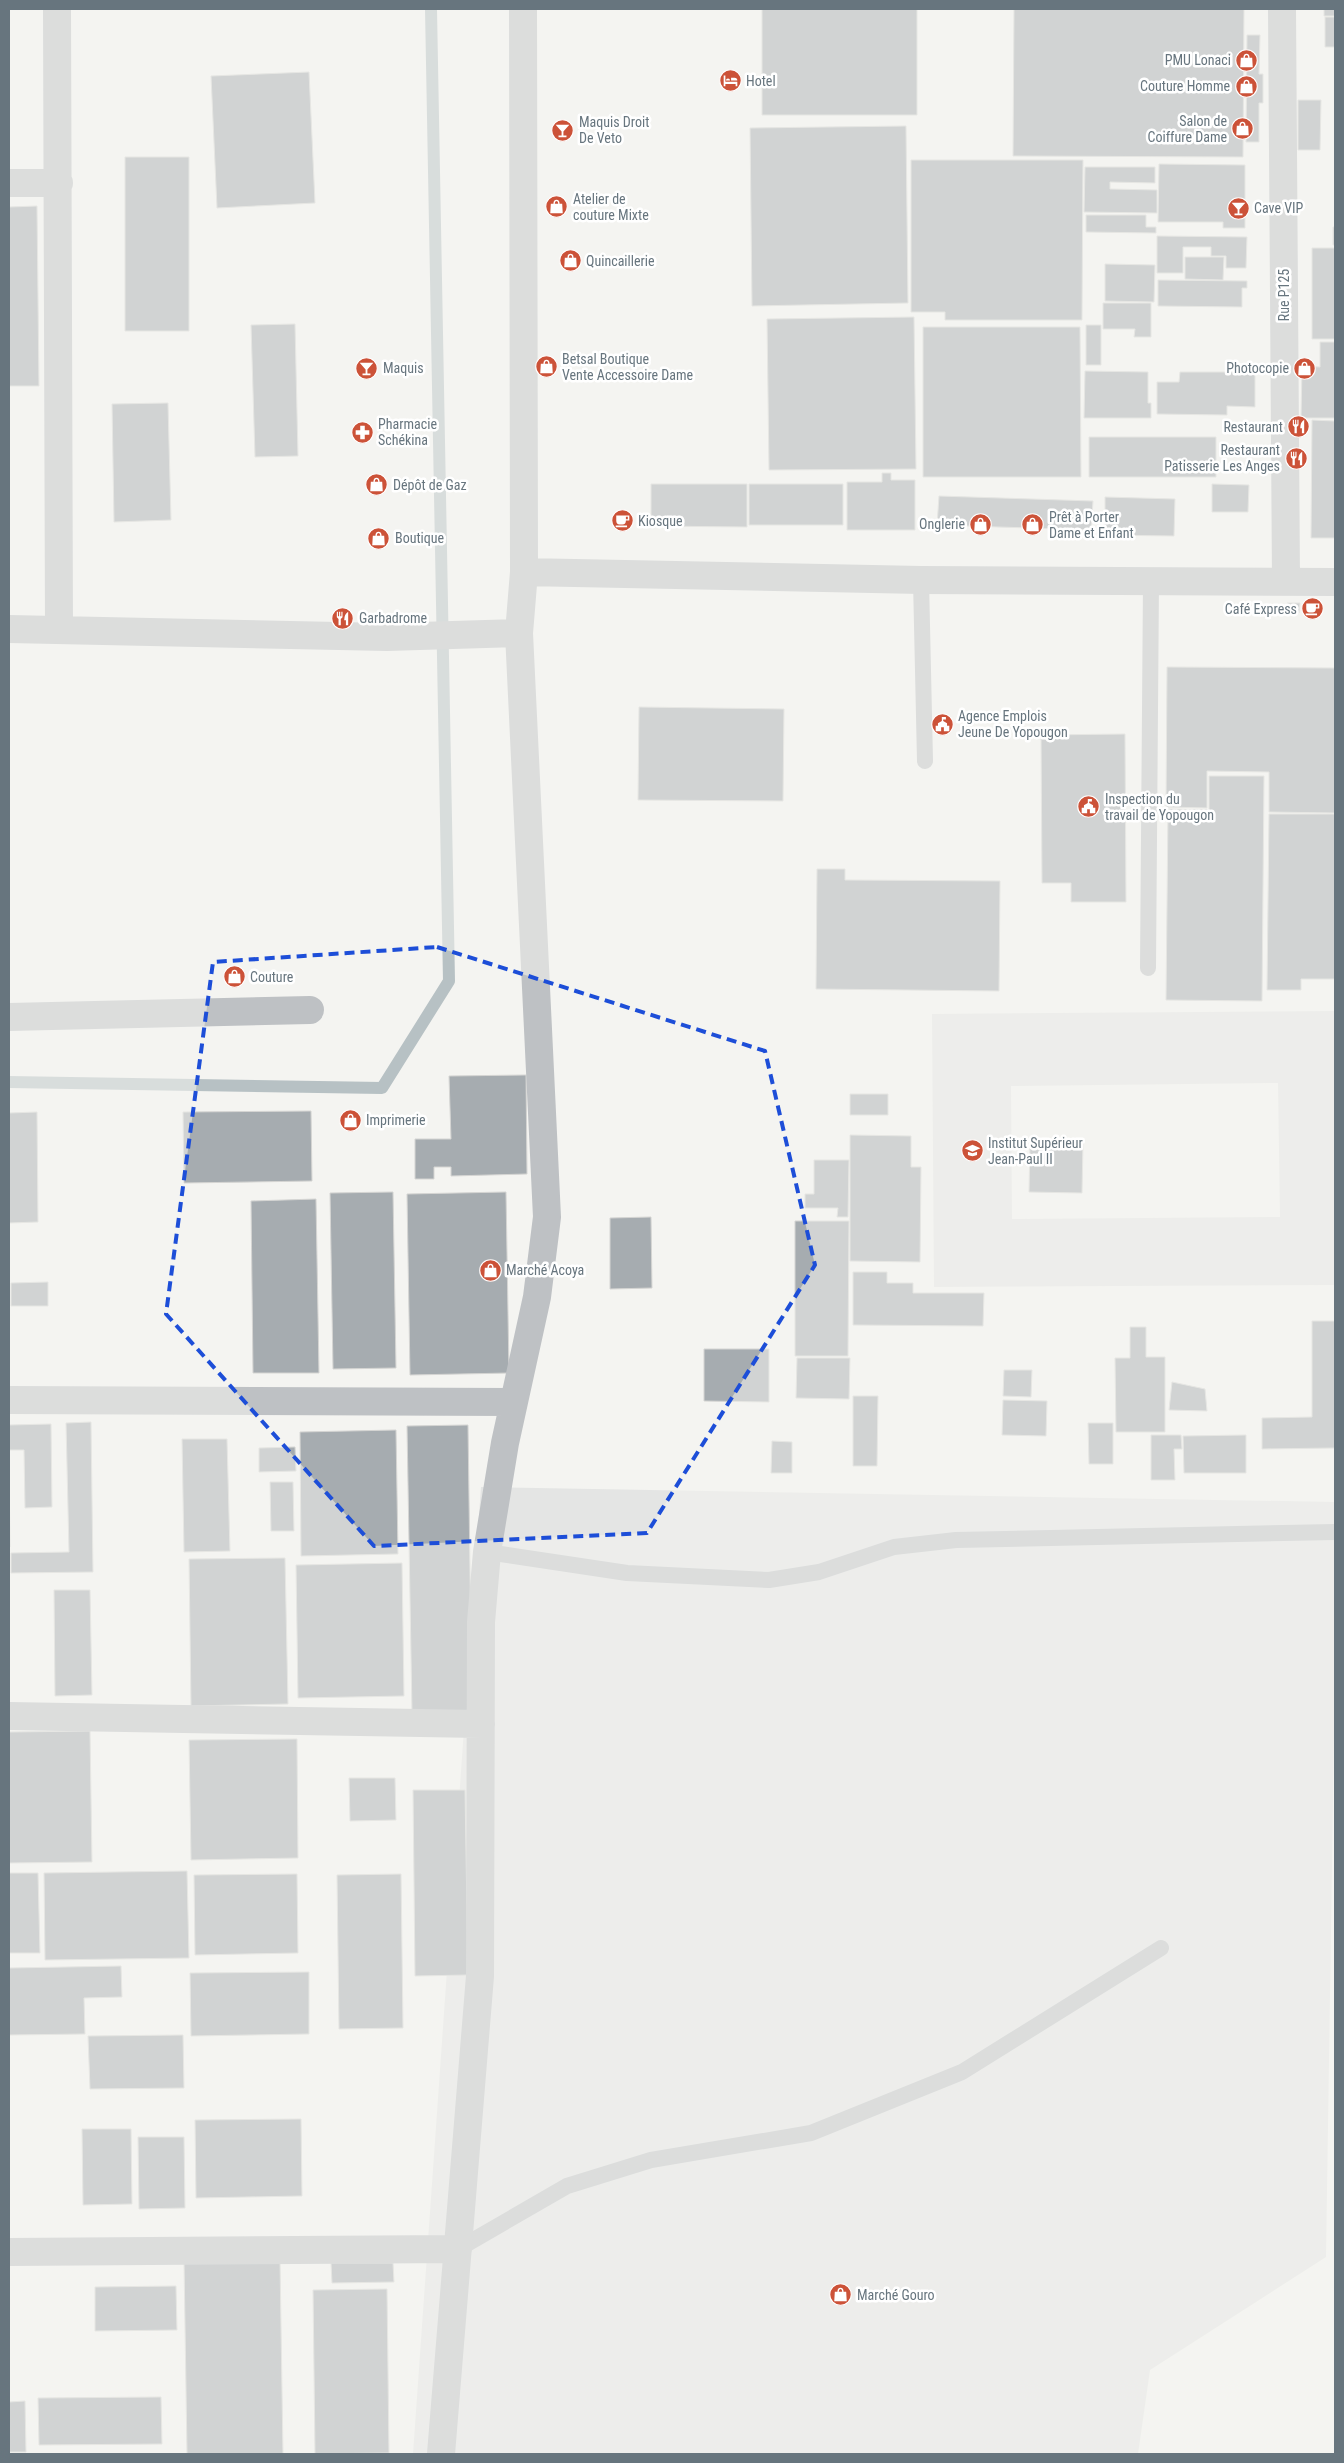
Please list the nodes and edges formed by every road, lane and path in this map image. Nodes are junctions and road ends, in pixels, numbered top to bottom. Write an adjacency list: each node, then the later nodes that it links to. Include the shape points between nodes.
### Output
1 (57, 9): 5 (street)
2 (523, 9): 6 (street)
3 (1282, 9): 9 (street, Rue P125)
4 (9, 182): 5 (street)
5 (59, 183): 12 (street)
6 (524, 572): 7 (street); 13 (street)
7 (921, 580): 8 (street); 14 (lane)
8 (1151, 581): 9 (street); 15 (lane)
9 (1286, 581): 10 (street)
10 (1335, 582)
11 (9, 629): 12 (street)
12 (59, 629): 13 (street, via 387,637)
13 (519, 633): 19 (street, via 547,1218 537,1297)
14 (925, 762)
15 (1148, 968)
16 (310, 1010): 17 (street)
17 (9, 1016)
18 (9, 1400): 19 (street)
19 (514, 1402): 21 (street)
20 (1335, 1532): 21 (lane, via 956,1540 894,1547 819,1572 769,1580 627,1573)
21 (487, 1552): 23 (street, via 481,1622)
22 (9, 1716): 23 (street)
23 (481, 1724): 25 (street, via 480,1976)
24 (1161, 1948): 25 (lane, via 962,2072 811,2133 651,2160 566,2186)
25 (458, 2248): 26 (street); 27 (street)
26 (9, 2252)
27 (441, 2454)

